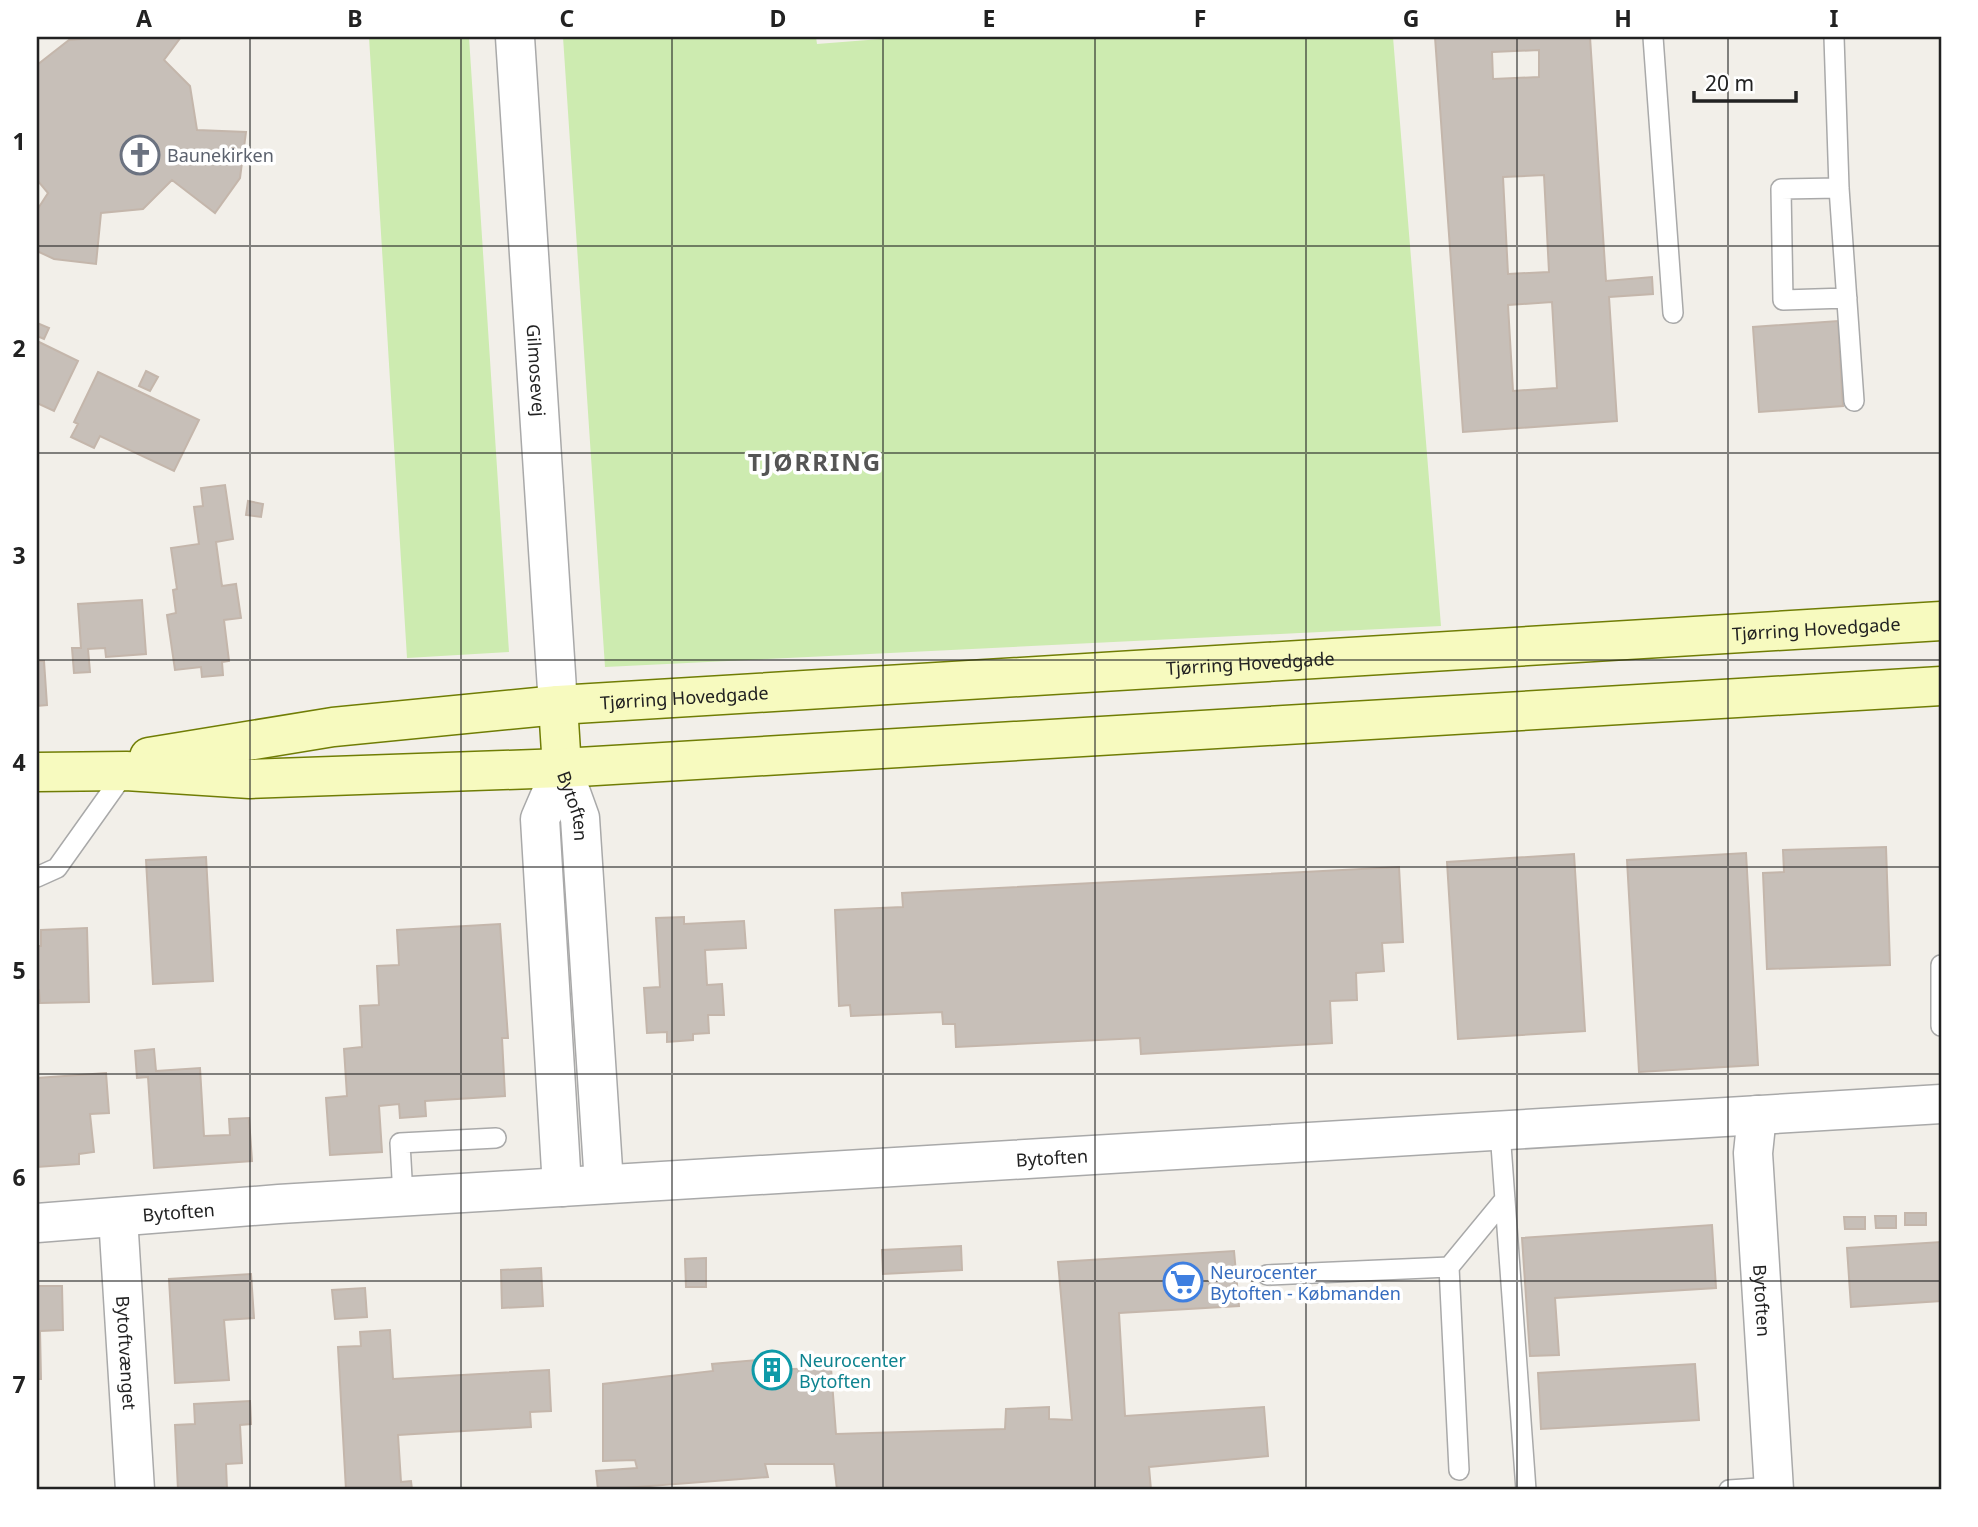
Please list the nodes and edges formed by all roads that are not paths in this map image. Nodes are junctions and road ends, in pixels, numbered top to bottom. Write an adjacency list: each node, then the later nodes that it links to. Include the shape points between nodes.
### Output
1 (515, 37): 10 (street, Gilmosevej)
2 (1653, 37): 6 (lane)
3 (1834, 37): 4 (lane)
4 (1839, 188): 5 (lane); 5 (lane, via 1781,189 1783,300)
5 (1847, 298): 7 (lane)
6 (1673, 313)
7 (1854, 401)
8 (1941, 621): 10 (main road, Tjørring Hovedgade)
9 (1941, 686): 11 (main road, Tjørring Hovedgade)
10 (558, 705): 11 (main road); 12 (main road, Tjørring Hovedgade, via 333,727)
11 (562, 768): 13 (main road, Tjørring Hovedgade, via 250,779); 21 (street, Bytoften, via 580,818); 22 (street, Bytoften, via 540,819)
12 (47, 771): 13 (main road, Tjørring Hovedgade)
13 (126, 771): 14 (lane, via 57,868)
14 (37, 877)
15 (1941, 965): 16 (lane)
16 (1941, 1026)
17 (1941, 1104): 18 (street, Bytoften)
18 (1757, 1115): 19 (street, Bytoften); 30 (street, Bytoften, via 1753,1153)
19 (1500, 1131): 21 (street, Bytoften); 24 (lane)
20 (496, 1138): 23 (lane, via 400,1143)
21 (604, 1184): 22 (street, Bytoften)
22 (562, 1187): 23 (street, Bytoften)
23 (403, 1196): 25 (street, Bytoften)
24 (1505, 1199): 27 (lane); 32 (lane)
25 (118, 1217): 26 (street, Bytoften); 31 (street, Bytoftvænget)
26 (37, 1223)
27 (1449, 1267): 28 (lane); 29 (lane)
28 (1266, 1275)
29 (1459, 1470)
30 (1774, 1489): 33 (lane, Bytoften)
31 (135, 1490)
32 (1526, 1490)
33 (1729, 1490)

